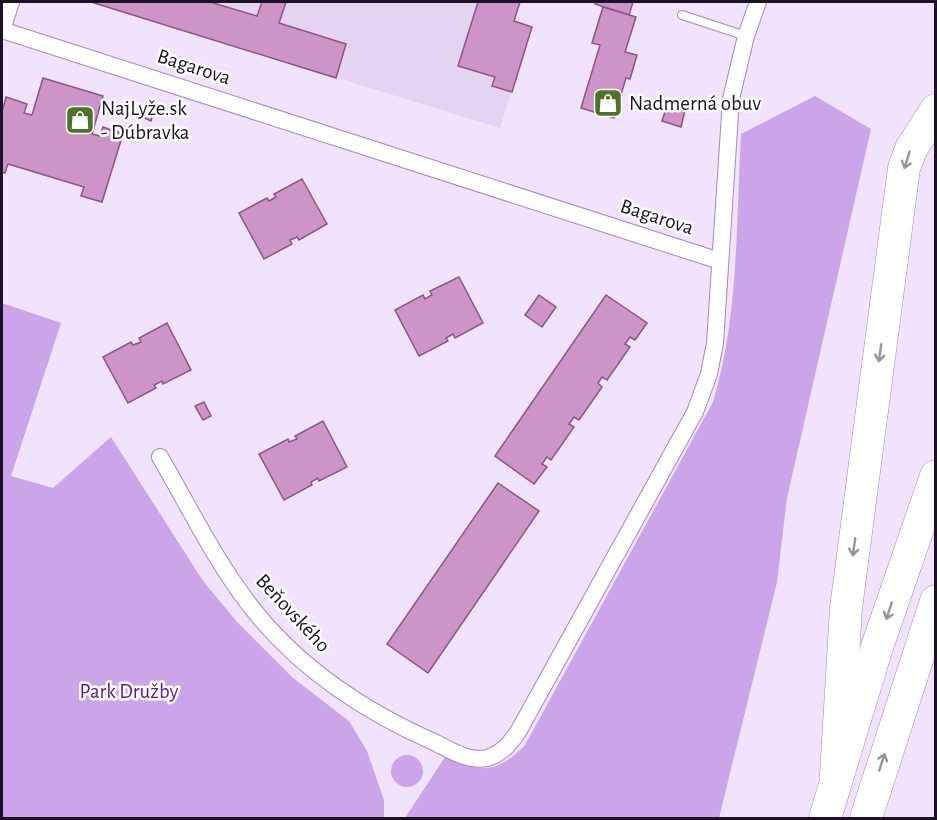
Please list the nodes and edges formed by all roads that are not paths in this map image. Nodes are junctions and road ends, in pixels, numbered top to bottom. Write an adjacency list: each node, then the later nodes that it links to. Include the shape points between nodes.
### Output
1 (11, 2): 4 (street)
2 (758, 2): 5 (street)
3 (682, 15): 5 (lane)
4 (2, 30): 7 (street, Bagarova)
5 (746, 36): 7 (street, via 731,99)
6 (936, 110): 11 (highway, one-way to 11, via 916,138 904,168 846,608)
7 (720, 261): 8 (street, Beňovského, via 715,343 696,412 519,732 505,749 487,758 469,758 364,707 308,665 257,614 218,562)
8 (160, 457)
9 (936, 476): 11 (highway, one-way to 11)
10 (936, 601): 13 (highway, one-way to 10)
11 (836, 775): 12 (highway)
12 (825, 819)
13 (866, 819)

